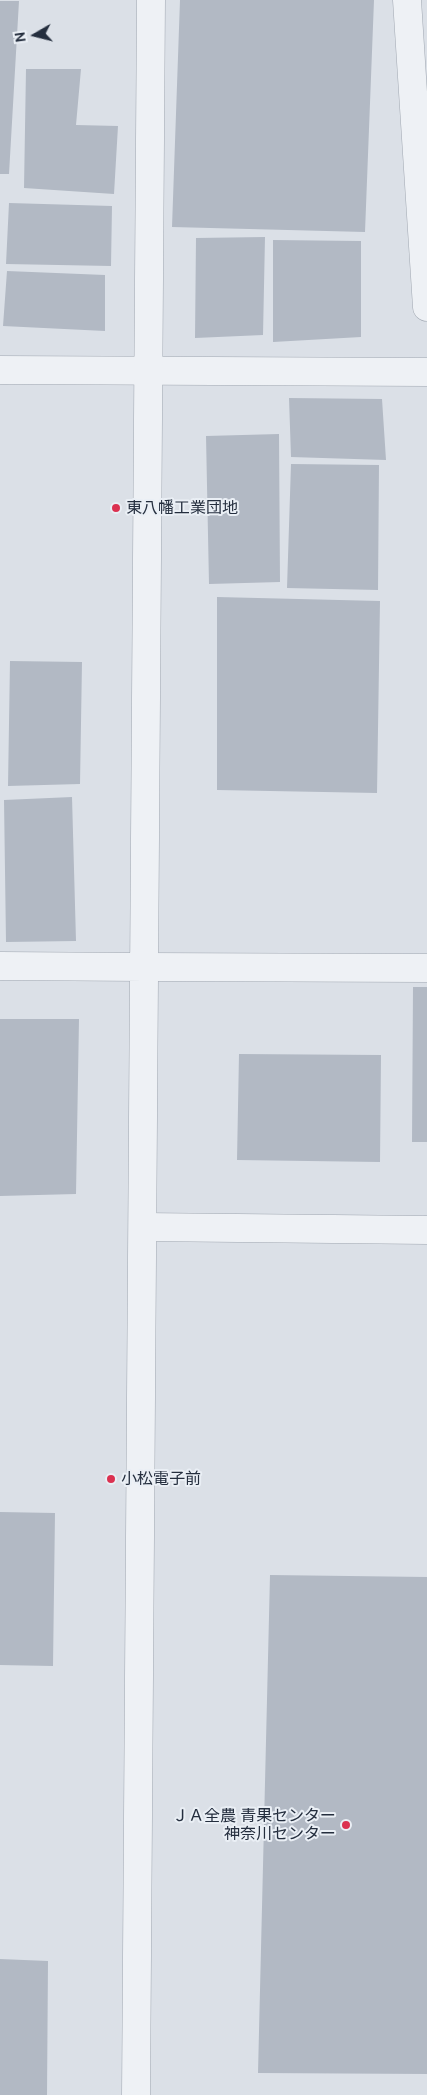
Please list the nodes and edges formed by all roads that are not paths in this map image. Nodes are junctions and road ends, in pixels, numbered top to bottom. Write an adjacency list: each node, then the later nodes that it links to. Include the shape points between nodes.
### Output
1 (151, 0): 5 (street)
2 (407, 0): 3 (street)
3 (427, 307)
4 (0, 370): 5 (street)
5 (148, 371): 6 (street); 8 (street)
6 (427, 372)
7 (0, 966): 8 (street)
8 (144, 967): 9 (street); 10 (street)
9 (427, 968)
10 (143, 1227): 11 (street); 12 (street)
11 (427, 1230)
12 (136, 2095)

